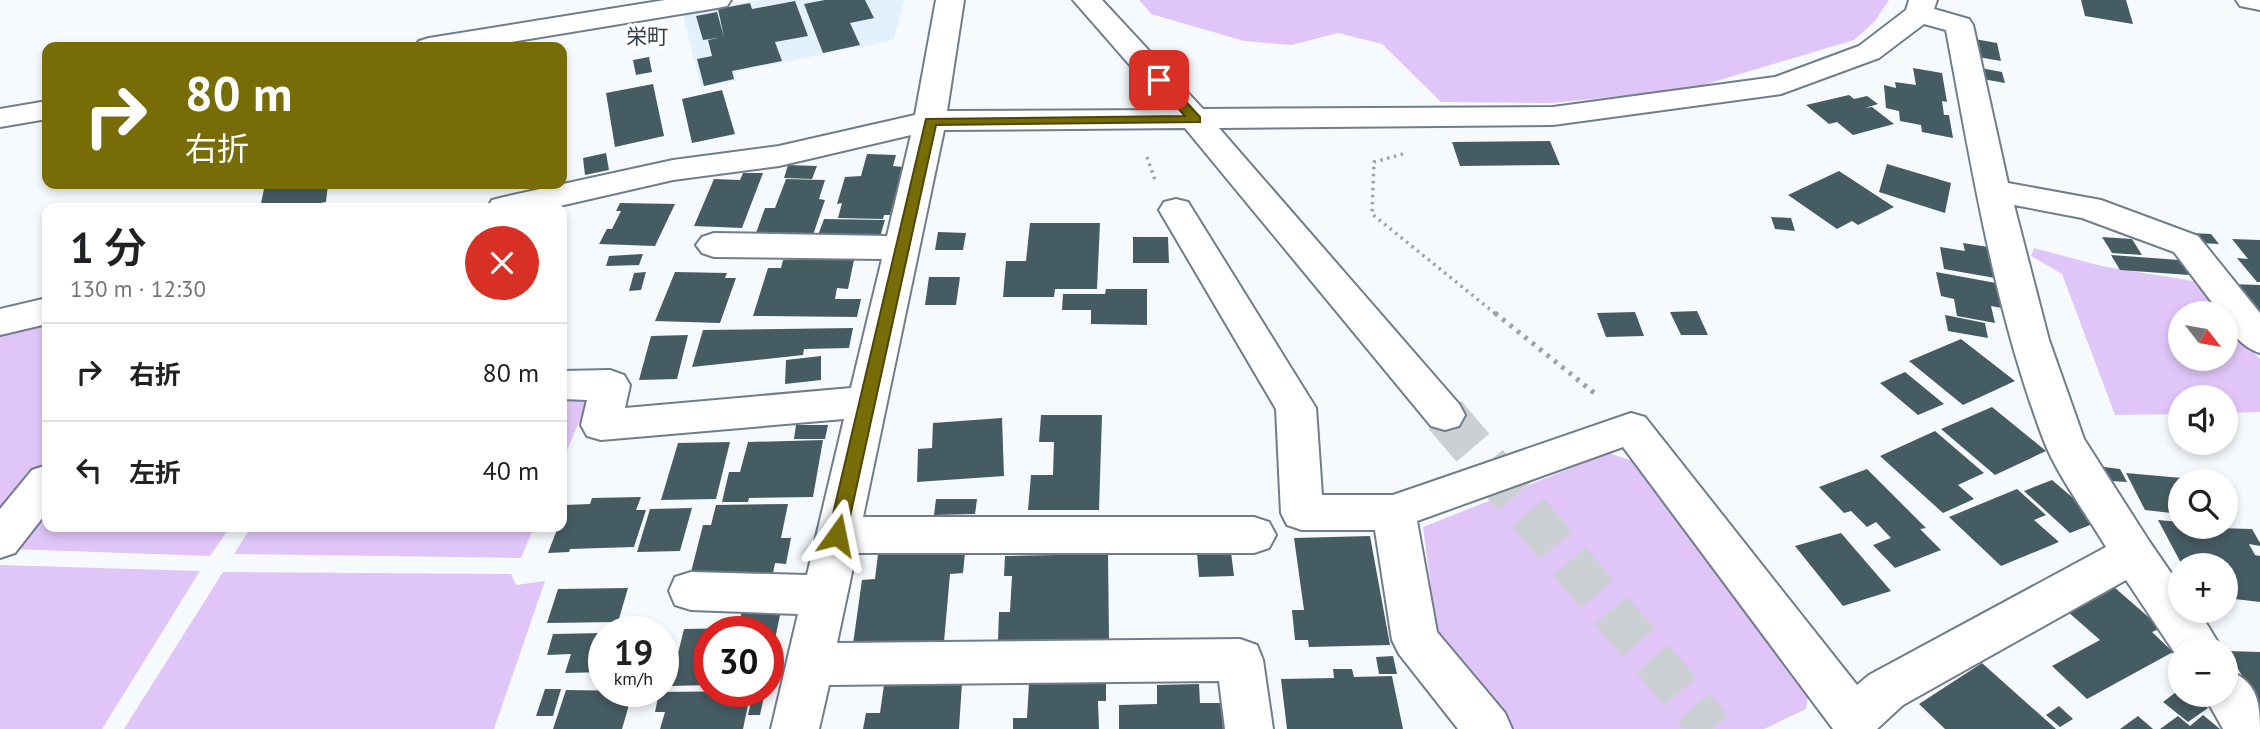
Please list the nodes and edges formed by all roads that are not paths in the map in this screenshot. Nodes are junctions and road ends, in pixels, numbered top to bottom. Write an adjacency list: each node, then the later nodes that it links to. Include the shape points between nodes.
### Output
1 (718, 0): 7 (street)
2 (950, 0): 11 (street)
3 (1087, 0): 10 (street)
4 (2250, 0): 5 (street)
5 (2260, 2)
6 (1921, 7): 10 (street, via 1869,52 1780,85 1553,116); 12 (street, via 1959,25)
7 (460, 42)
8 (42, 111): 9 (street)
9 (0, 117)
10 (1195, 120): 11 (street); 22 (street)
11 (930, 121): 13 (street, via 779,156 673,170); 16 (street)
12 (1993, 191): 19 (street, via 2089,208 2186,244); 28 (street, via 2030,340 2065,443)
13 (525, 203)
14 (1176, 210): 24 (street, via 1296,408 1302,513)
15 (714, 245): 16 (street)
16 (901, 248): 21 (street)
17 (42, 313): 18 (street)
18 (0, 322)
19 (2260, 339)
20 (567, 385): 21 (street, via 610,385 601,425)
21 (866, 402): 25 (street)
22 (1444, 415)
23 (42, 488): 27 (street)
24 (1394, 512): 34 (street, via 1631,428); 37 (street, via 1415,640)
25 (837, 535): 26 (street); 30 (street)
26 (1254, 535)
27 (0, 540)
28 (2133, 554): 31 (street); 34 (street, via 1886,690)
29 (691, 591): 30 (street)
30 (824, 594): 32 (street)
31 (2191, 637)
32 (809, 664): 35 (street); 36 (street, via 1240,660)
33 (2236, 707): 38 (street)
34 (1850, 725)
35 (795, 729)
36 (1249, 729)
37 (1488, 729)
38 (2249, 729)

